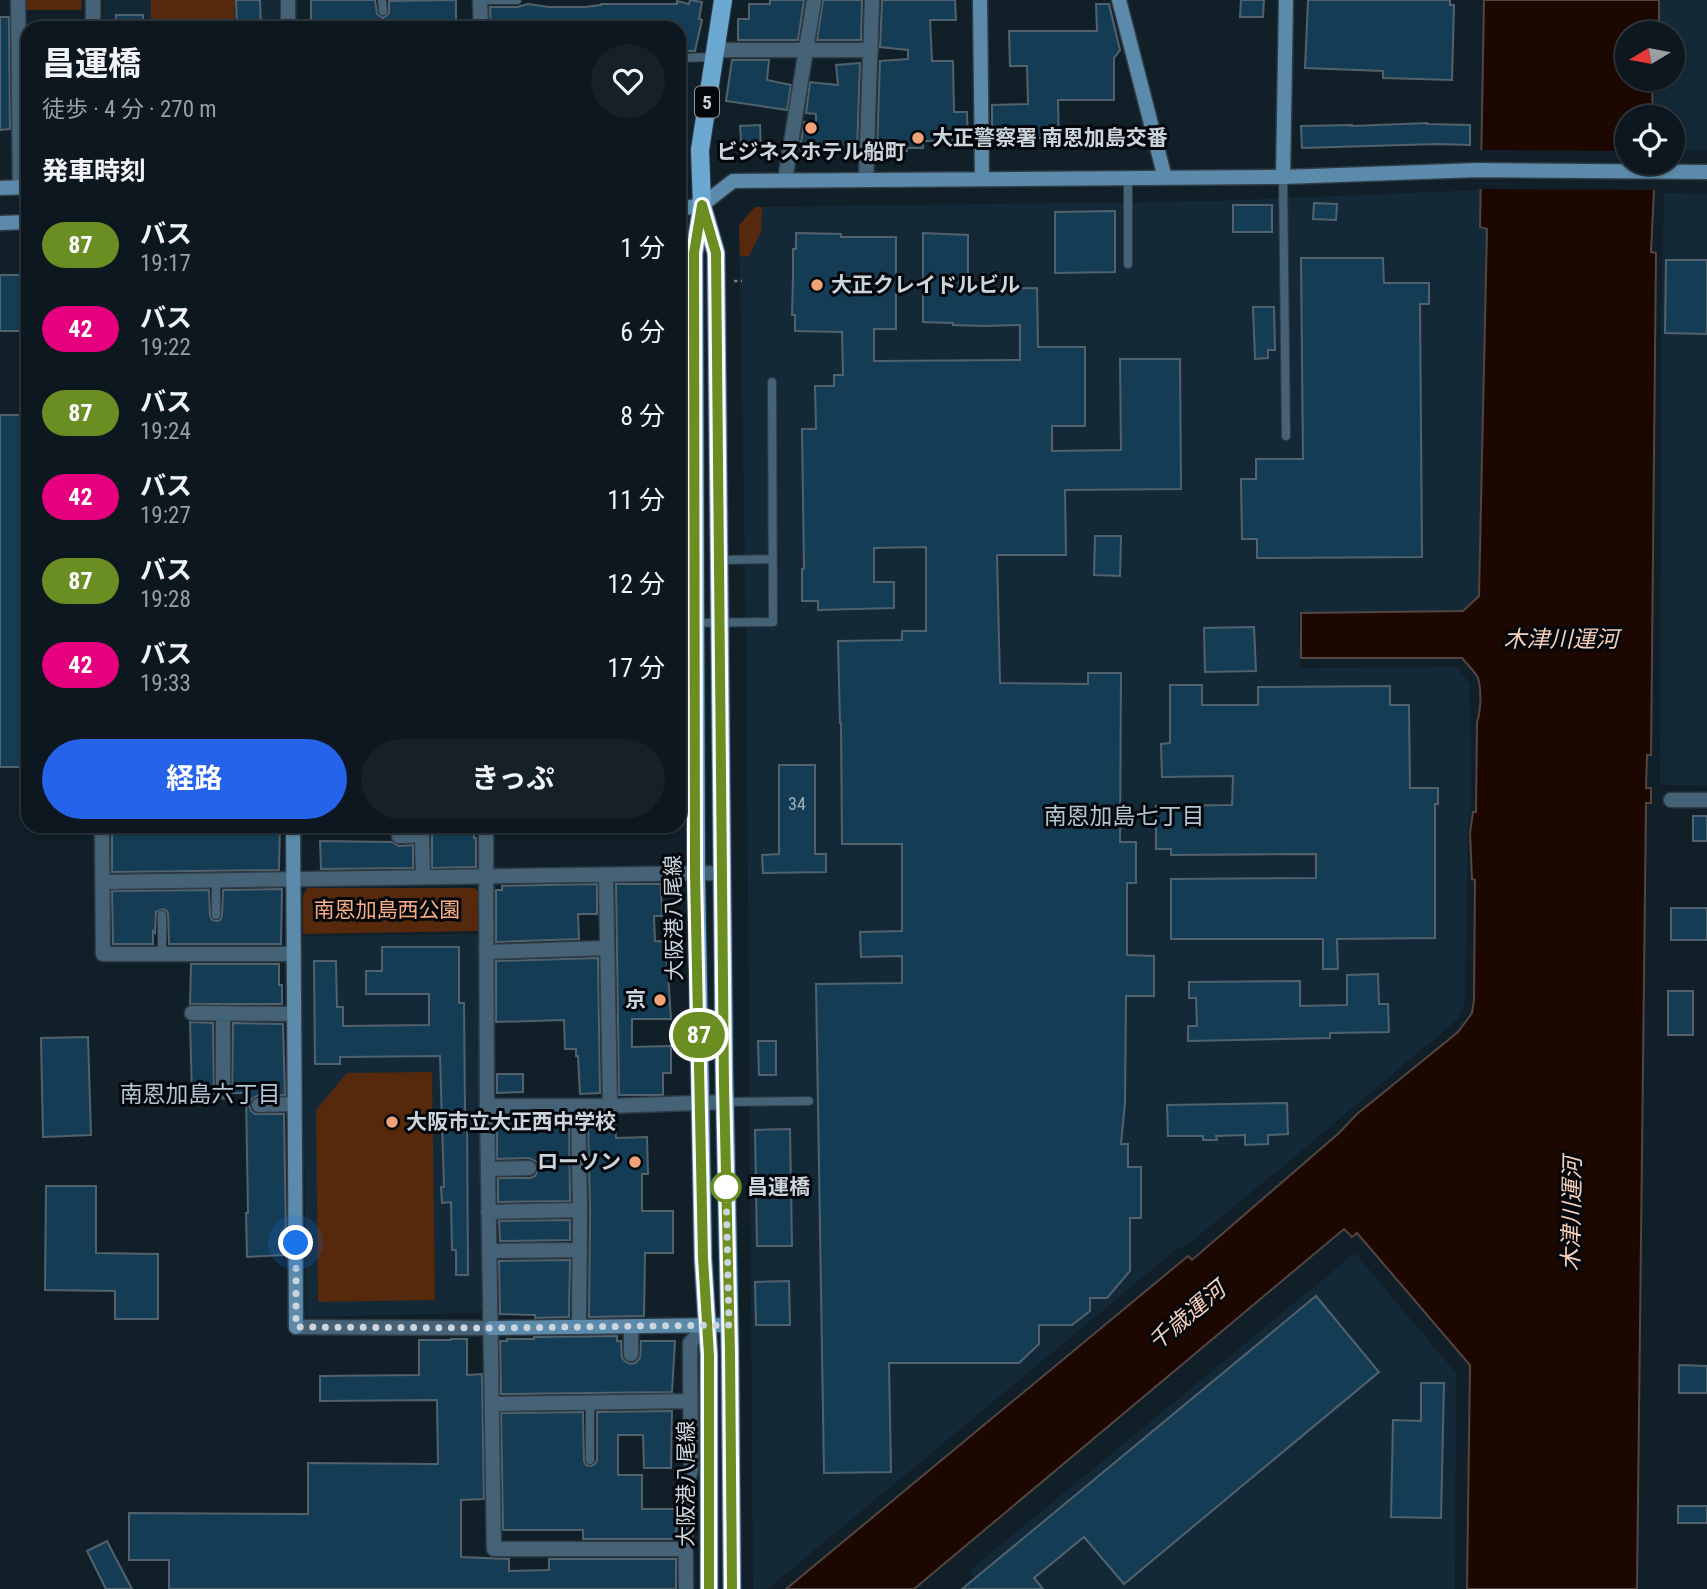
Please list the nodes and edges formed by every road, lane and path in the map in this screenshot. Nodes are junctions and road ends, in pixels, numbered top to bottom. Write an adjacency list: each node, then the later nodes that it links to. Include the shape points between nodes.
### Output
1 (18, 0): 21 (street)
2 (93, 0): 14 (street)
3 (288, 0): 15 (street)
4 (382, 0): 13 (lane)
5 (480, 0): 6 (lane); 16 (street)
6 (517, 0)
7 (723, 0): 19 (main road, 大阪港八尾線 / 5)
8 (814, 0): 17 (street)
9 (872, 0): 18 (street)
10 (980, 0): 27 (street)
11 (1119, 0): 25 (street)
12 (1286, 0): 23 (street)
13 (383, 11)
14 (93, 21)
15 (288, 21)
16 (481, 21)
17 (805, 50): 18 (street); 19 (street); 28 (street)
18 (871, 50): 26 (street)
19 (715, 54): 20 (lane); 32 (main road, 大阪港八尾線 / 5, via 700,150)
20 (686, 57)
21 (21, 94)
22 (1707, 172): 23 (street, via 1478,170)
23 (1283, 177): 25 (street); 42 (lane)
24 (1128, 178): 25 (street); 27 (street); 36 (lane)
25 (1165, 178)
26 (866, 179): 27 (street); 28 (street)
27 (982, 179)
28 (785, 180): 32 (street, via 733,181)
29 (0, 188): 30 (street)
30 (21, 188)
31 (686, 199): 32 (street)
32 (702, 205): 33 (street); 39 (main road, 大阪港八尾線 / 5); 45 (main road, 大阪港八尾線 / 5, via 716,253)
33 (686, 208)
34 (21, 222): 35 (street)
35 (0, 223)
36 (1128, 264)
37 (734, 281): 38 (path)
38 (742, 281)
39 (686, 291): 41 (main road, 大阪港八尾線 / 5)
40 (772, 382): 44 (lane)
41 (687, 418): 43 (main road, 大阪港八尾線 / 5)
42 (1286, 436)
43 (686, 493): 46 (main road, 大阪港八尾線 / 5)
44 (773, 559): 45 (lane); 47 (lane, via 773,622)
45 (719, 560): 47 (main road, 大阪港八尾線 / 5)
46 (694, 623): 47 (lane); 55 (main road, 大阪港八尾線 / 5)
47 (720, 623): 54 (main road, 大阪港八尾線 / 5)
48 (1671, 800): 49 (street)
49 (1707, 800)
50 (102, 833): 61 (street)
51 (293, 833): 60 (street)
52 (399, 833): 58 (street, via 422,835)
53 (486, 833): 57 (street)
54 (722, 873): 55 (street); 74 (main road, 大阪港八尾線 / 5)
55 (695, 874): 56 (street); 73 (main road, 大阪港八尾線 / 5)
56 (606, 875): 57 (street); 64 (street)
57 (486, 876): 58 (street); 65 (street)
58 (423, 877): 60 (street)
59 (216, 880): 60 (street); 61 (street); 63 (lane)
60 (293, 880): 67 (street)
61 (103, 882): 66 (street, via 103,954)
62 (162, 915): 66 (lane)
63 (216, 915)
64 (607, 948): 65 (street); 79 (street)
65 (486, 952): 77 (street)
66 (162, 954): 67 (street)
67 (294, 954): 70 (street)
68 (192, 1013): 69 (street)
69 (223, 1013): 70 (street); 71 (street)
70 (294, 1014): 75 (street)
71 (223, 1092)
72 (809, 1101): 74 (lane)
73 (700, 1102): 74 (street); 79 (street); 86 (main road, 大阪港八尾線 / 5)
74 (724, 1102): 87 (main road, 大阪港八尾線 / 5)
75 (295, 1104): 76 (street); 90 (street, via 296,1327)
76 (260, 1105)
77 (487, 1106): 78 (street); 81 (street)
78 (578, 1106): 79 (street); 82 (street)
79 (610, 1106)
80 (529, 1168): 81 (street)
81 (488, 1169): 83 (street)
82 (580, 1210): 83 (street); 84 (street)
83 (488, 1212): 85 (street)
84 (580, 1250): 85 (street); 88 (street)
85 (489, 1251): 90 (street)
86 (707, 1325): 87 (street); 89 (street); 92 (street, via 690,1343); 98 (main road, 大阪港八尾線 / 5)
87 (729, 1325): 99 (main road, 大阪港八尾線 / 5)
88 (579, 1326): 89 (street); 90 (street)
89 (631, 1326): 91 (street)
90 (491, 1328): 94 (street)
91 (631, 1354)
92 (690, 1401): 93 (street); 96 (street)
93 (590, 1402): 94 (street); 95 (lane)
94 (492, 1404): 96 (street, via 494,1549)
95 (590, 1460)
96 (685, 1549): 97 (street)
97 (686, 1589)
98 (709, 1589)
99 (732, 1589)

